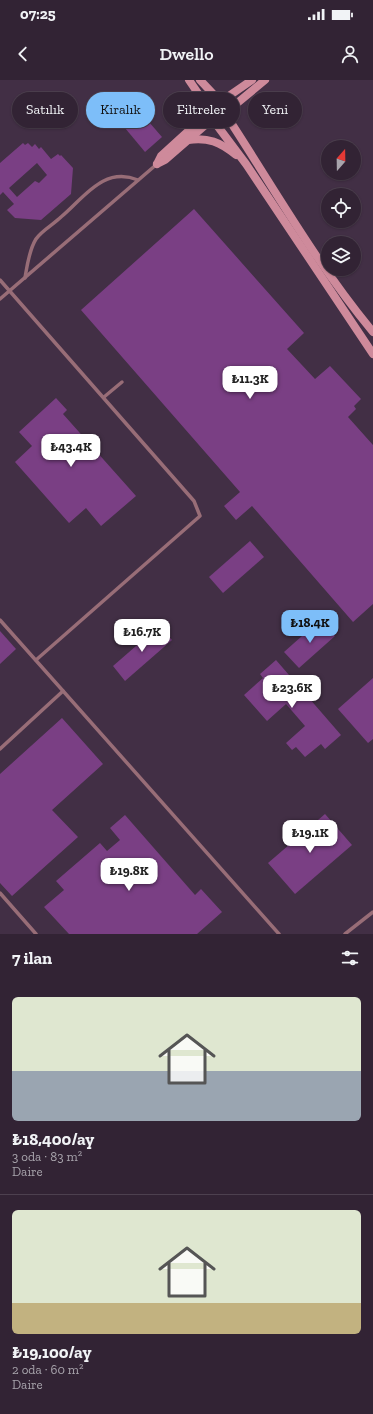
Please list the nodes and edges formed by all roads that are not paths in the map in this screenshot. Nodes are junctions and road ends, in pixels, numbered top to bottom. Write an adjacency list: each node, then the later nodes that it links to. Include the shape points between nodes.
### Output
1 (189, 80): 5 (main road)
2 (200, 80): 6 (main road)
3 (252, 80): 7 (main road)
4 (265, 80): 8 (main road)
5 (197, 92)
6 (213, 92)
7 (232, 92)
8 (240, 104)
9 (199, 128): 14 (main road, via 161,156)
10 (201, 128): 13 (main road)
11 (217, 128): 15 (main road)
12 (238, 128): 21 (main road, via 318,258)
13 (187, 141): 14 (main road); 15 (main road, via 200,138 216,142)
14 (157, 164): 16 (lane)
15 (246, 164): 22 (main road)
16 (138, 180): 17 (lane); 17 (lane, via 128,176 108,178 91,188 36,239)
17 (25, 278): 19 (lane)
18 (0, 280): 19 (lane)
19 (10, 291): 20 (lane); 24 (lane)
20 (0, 299)
21 (373, 332)
22 (373, 354)
23 (122, 382): 24 (lane)
24 (104, 397): 26 (lane, via 194,501 200,516)
25 (0, 620): 26 (lane)
26 (36, 660): 27 (lane)
27 (63, 691): 28 (lane); 32 (lane)
28 (0, 749)
29 (0, 893): 31 (lane)
30 (373, 912): 33 (lane)
31 (36, 934)
32 (279, 934)
33 (346, 934)

